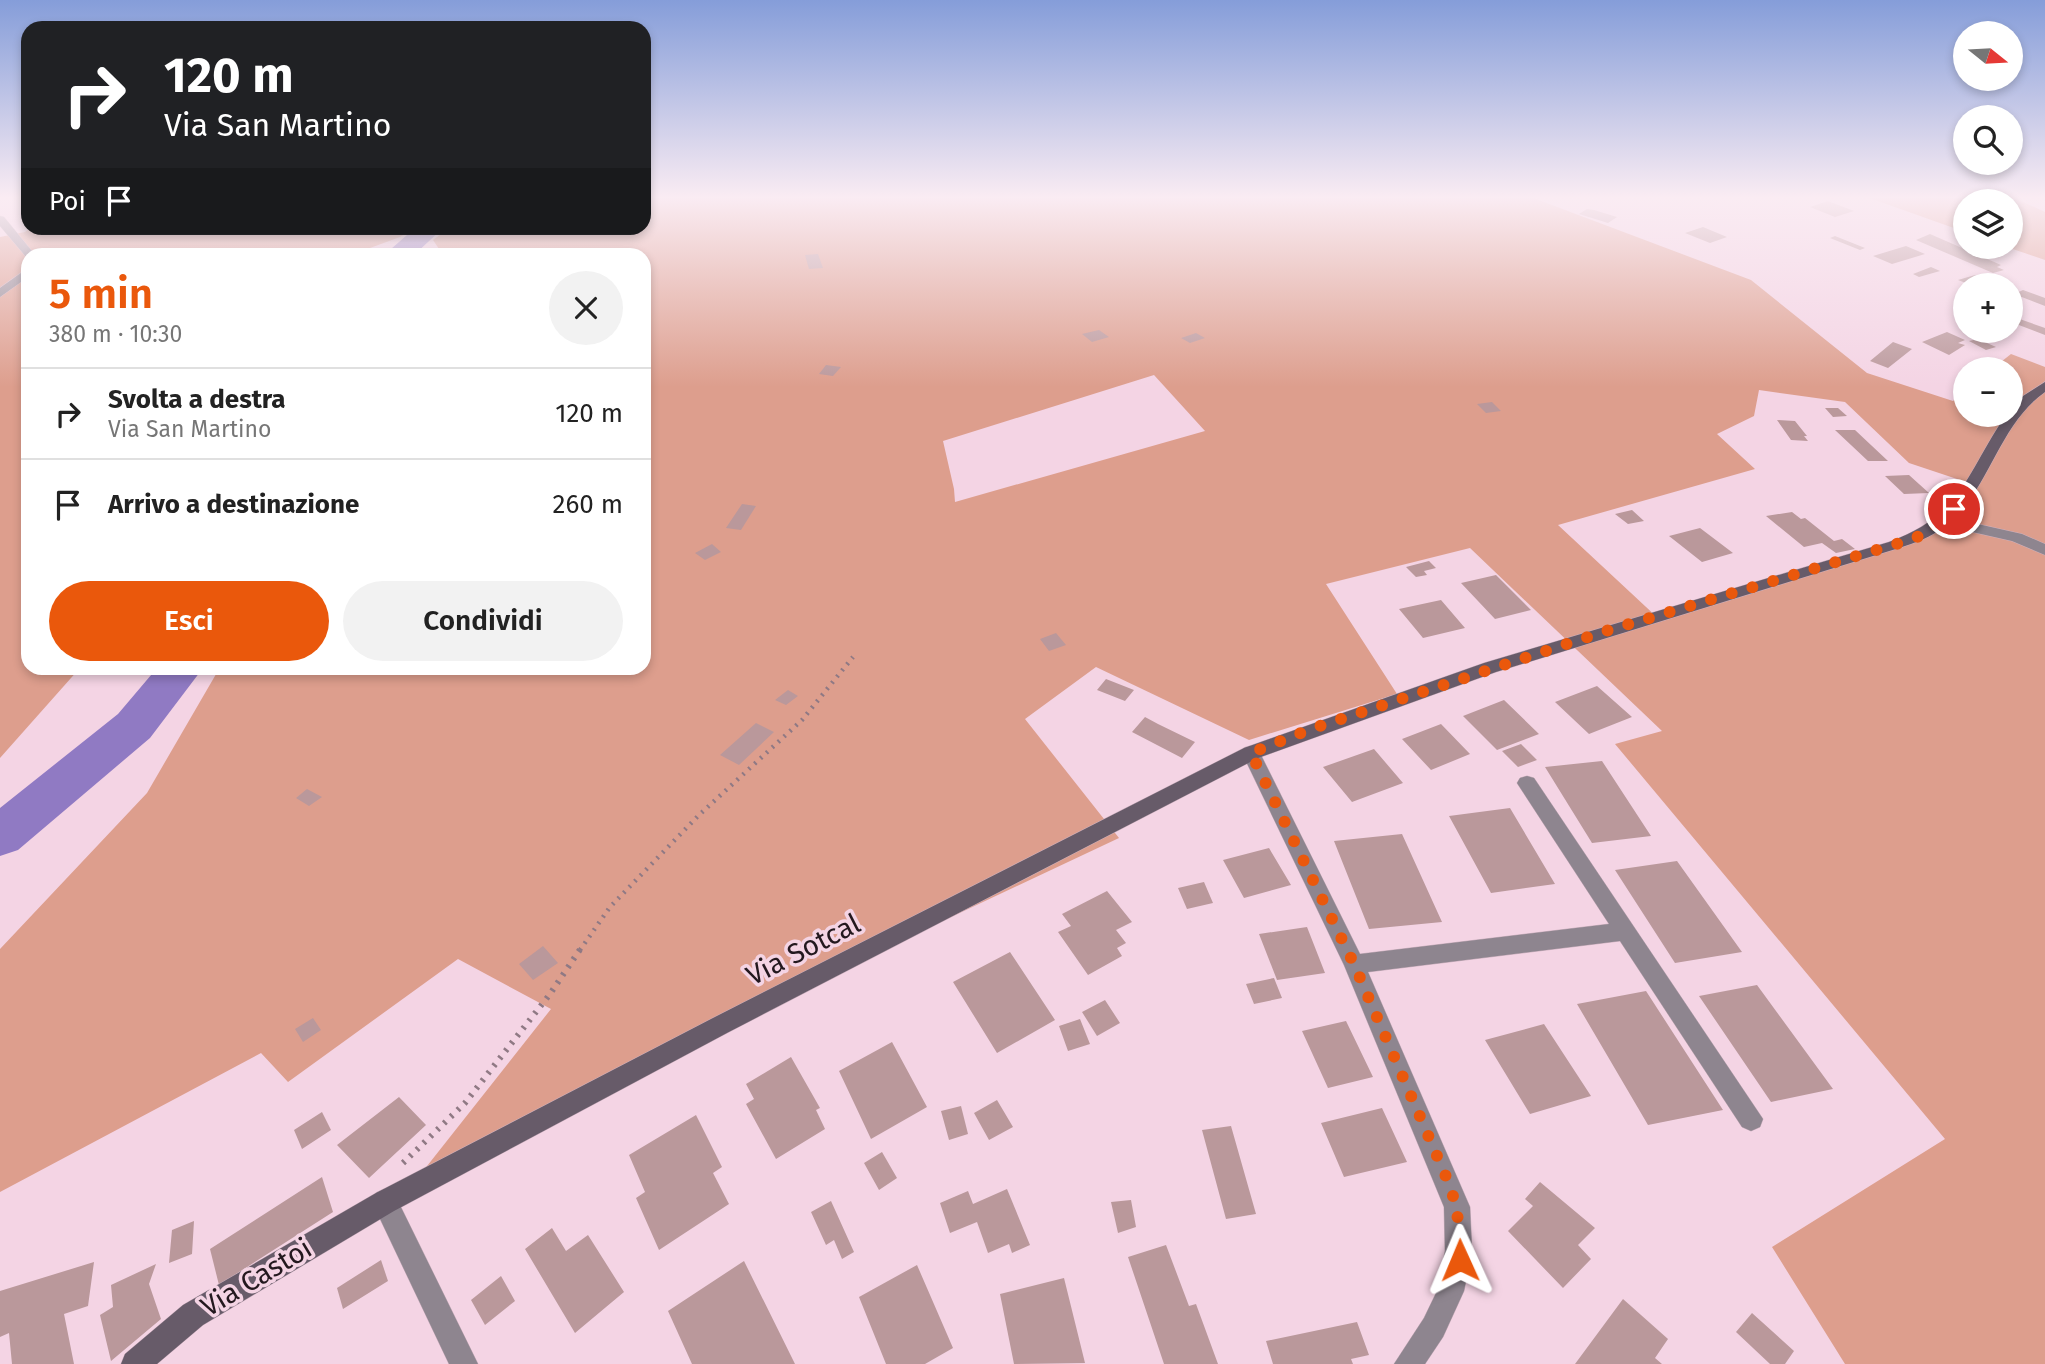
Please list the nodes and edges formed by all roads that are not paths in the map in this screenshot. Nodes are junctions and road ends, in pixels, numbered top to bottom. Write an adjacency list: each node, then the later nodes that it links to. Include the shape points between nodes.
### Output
1 (21, 277): 2 (street)
2 (0, 294)
3 (2045, 386): 4 (street, Via Sotcal, via 2018,406 1964,495)
4 (1942, 521): 5 (street, via 2017,537); 6 (street, Via Sotcal, via 1913,539 1606,631)
5 (2045, 550)
6 (1251, 753): 9 (street); 11 (street, Via Sotcal)
7 (1527, 783): 8 (street)
8 (1626, 931): 9 (street); 10 (street)
9 (1354, 964): 14 (street, via 1450,1186 1460,1226 1460,1260 1452,1288 1438,1321)
10 (1751, 1119)
11 (385, 1202): 12 (street, Via Castoi, via 193,1315); 13 (street)
12 (135, 1364)
13 (464, 1364)
14 (1408, 1364)

